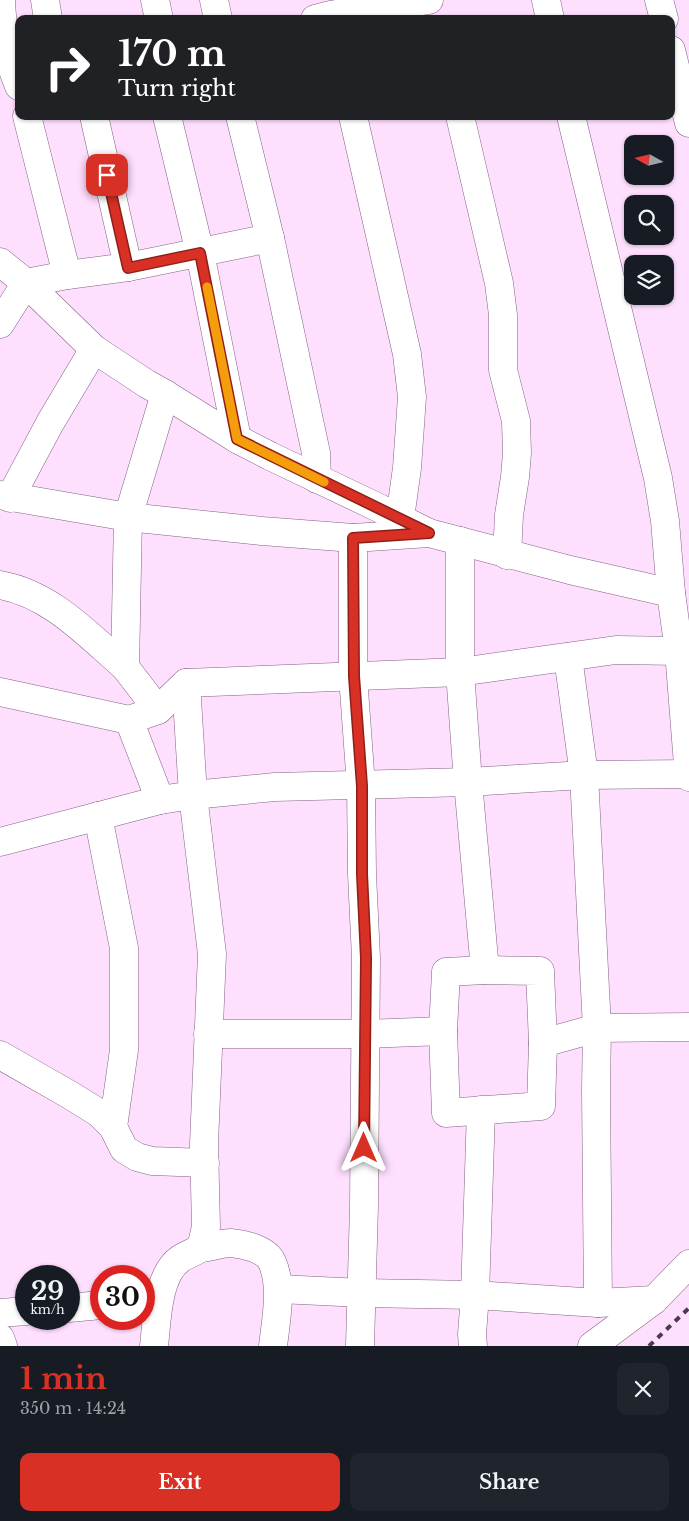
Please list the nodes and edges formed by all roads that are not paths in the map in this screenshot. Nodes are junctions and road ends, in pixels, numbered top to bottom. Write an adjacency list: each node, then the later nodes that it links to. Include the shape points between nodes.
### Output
1 (1, 0): 16 (street)
2 (45, 0): 9 (street)
3 (155, 0): 10 (street)
4 (214, 0): 11 (street)
5 (430, 0): 8 (street); 12 (street)
6 (546, 0): 13 (street)
7 (659, 0): 14 (street)
8 (326, 13)
9 (47, 15)
10 (158, 15)
11 (217, 15)
12 (435, 15)
13 (549, 15)
14 (663, 15)
15 (675, 66): 26 (street)
16 (15, 76)
17 (15, 93): 18 (street)
18 (0, 95)
19 (28, 120): 31 (street)
20 (95, 120): 30 (street)
21 (168, 120): 28 (street)
22 (241, 120): 27 (street)
23 (354, 120): 40 (street, via 408,363 412,397)
24 (461, 120): 44 (street, via 499,283 503,314 503,370 516,421 515,477)
25 (571, 120): 46 (street, via 658,478)
26 (689, 123)
27 (270, 238): 28 (street); 37 (street, via 316,453)
28 (200, 253): 30 (street); 36 (street)
29 (0, 262): 32 (street)
30 (128, 268): 31 (street)
31 (67, 275): 32 (street)
32 (26, 283): 33 (street); 34 (street)
33 (0, 324)
34 (94, 348): 35 (street); 38 (street)
35 (165, 394): 36 (street); 39 (street)
36 (237, 439): 37 (street)
37 (317, 479): 40 (street)
38 (5, 496): 39 (street)
39 (128, 517): 42 (street); 49 (street)
40 (400, 518): 41 (street)
41 (429, 533): 42 (street); 43 (street)
42 (353, 538): 51 (street)
43 (460, 541): 44 (street); 50 (street)
44 (507, 555): 46 (street)
45 (0, 585): 49 (street, via 38,599 68,617)
46 (671, 592): 47 (street)
47 (681, 634): 48 (street, via 616,650); 57 (street)
48 (568, 657): 50 (street); 56 (street)
49 (125, 667): 54 (street)
50 (460, 672): 51 (street); 58 (street)
51 (354, 676): 52 (street); 59 (street)
52 (186, 683): 54 (street); 60 (street)
53 (0, 692): 55 (street)
54 (158, 710): 55 (street)
55 (129, 720): 61 (street)
56 (584, 775): 57 (street); 58 (street); 66 (street)
57 (689, 776)
58 (468, 782): 59 (street); 64 (street)
59 (362, 786): 60 (street, via 275,787); 69 (street)
60 (193, 795): 61 (street); 68 (street, via 212,954)
61 (160, 800): 62 (street)
62 (98, 816): 63 (street); 73 (street, via 124,948 124,1050)
63 (0, 842)
64 (485, 970): 67 (street, via 446,972); 70 (street, via 540,971)
65 (689, 1027): 66 (street)
66 (597, 1028): 70 (street); 82 (street)
67 (443, 1031): 69 (street); 72 (street, via 446,1112)
68 (208, 1034): 69 (street); 74 (street)
69 (365, 1034): 78 (street)
70 (543, 1043): 72 (street, via 541,1106)
71 (0, 1055): 73 (street, via 84,1104)
72 (481, 1110): 80 (street)
73 (113, 1126): 74 (street, via 124,1149 136,1157 152,1161)
74 (205, 1163): 75 (street, via 206,1227)
75 (201, 1248): 77 (street, via 230,1243 263,1253 272,1261); 79 (street, via 179,1260)
76 (689, 1264): 81 (street)
77 (279, 1289): 78 (street); 89 (street)
78 (362, 1293): 80 (street); 90 (street)
79 (155, 1295)
80 (475, 1296): 82 (street); 91 (street)
81 (654, 1300): 82 (street); 92 (street)
82 (598, 1303)
83 (15, 1312): 84 (street)
84 (0, 1313)
85 (153, 1330): 88 (street)
86 (0, 1338): 87 (street)
87 (3, 1346)
88 (154, 1346)
89 (273, 1346)
90 (360, 1346)
91 (473, 1346)
92 (592, 1346)

